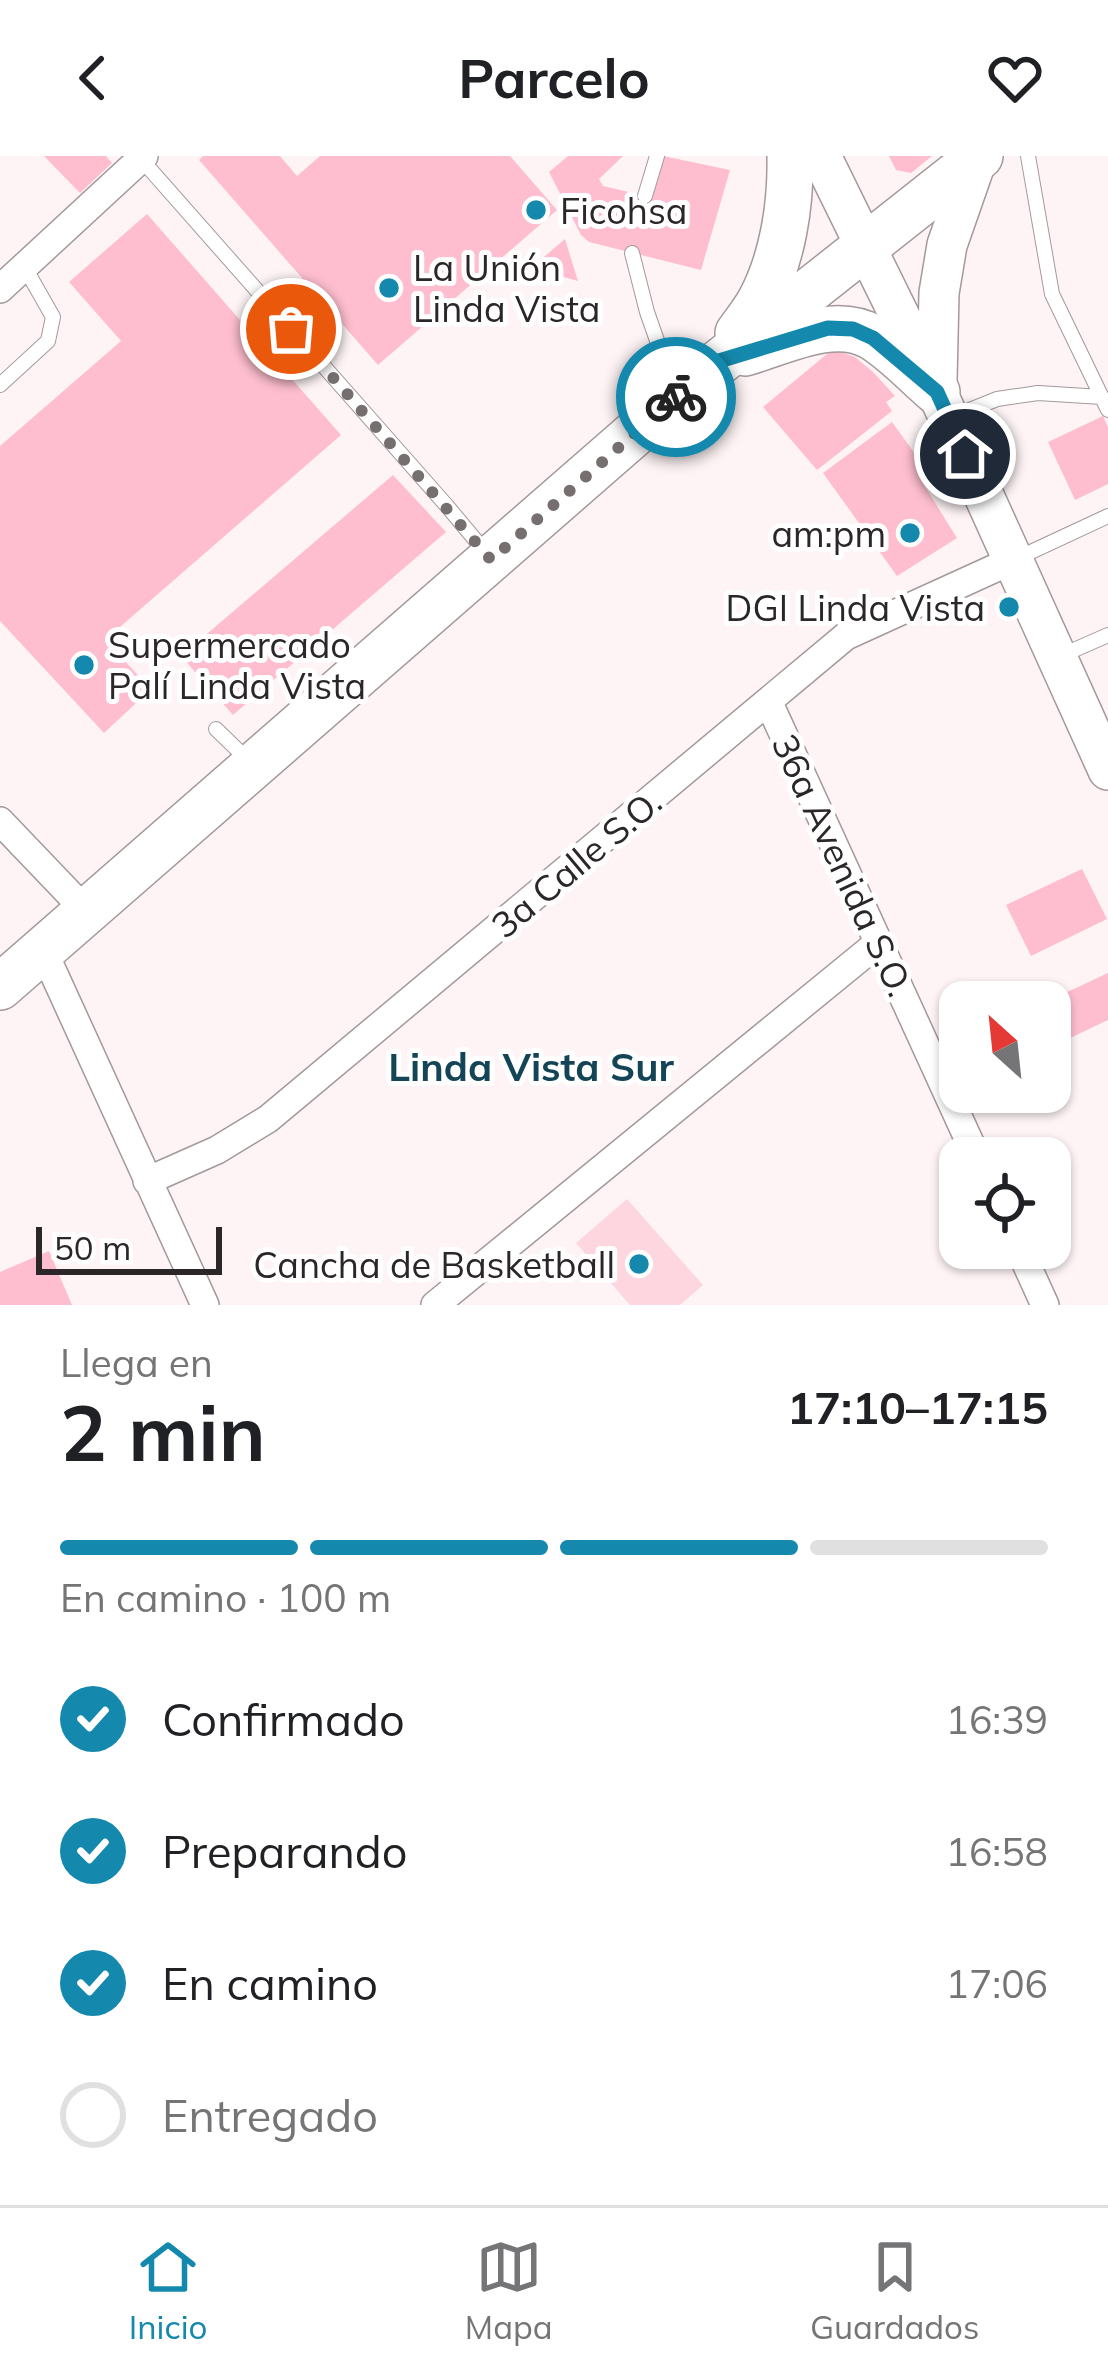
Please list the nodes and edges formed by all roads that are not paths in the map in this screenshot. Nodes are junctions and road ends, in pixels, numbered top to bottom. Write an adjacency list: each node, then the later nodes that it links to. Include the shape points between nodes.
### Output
1 (657, 156): 7 (lane)
2 (790, 156): 12 (main road, via 781,244 761,299)
3 (821, 156): 8 (main road)
4 (1028, 156): 14 (lane, via 1052,294)
5 (143, 157): 10 (street); 17 (lane)
6 (978, 158): 8 (main road); 15 (main road, via 939,293)
7 (645, 196)
8 (867, 246): 12 (main road); 15 (main road)
9 (632, 253): 12 (lane, via 661,349)
10 (25, 266): 11 (street); 13 (lane, via 53,317 49,341)
11 (0, 289)
12 (704, 374): 15 (main road, via 828,328 853,329 873,338); 17 (main road)
13 (0, 386)
14 (1105, 404): 15 (lane, via 1039,393)
15 (943, 405): 18 (main road)
16 (1108, 516): 18 (lane)
17 (491, 560): 23 (main road)
18 (1013, 560): 20 (main road); 21 (street, 3a Calle S.O., via 846,636)
19 (1108, 635): 20 (lane)
20 (1057, 657): 24 (main road)
21 (769, 703): 27 (street, 36a Avenida S.O.); 31 (street, 3a Calle S.O., via 268,1119)
22 (216, 729): 23 (lane)
23 (254, 766): 26 (main road, via 209,793)
24 (1108, 770)
25 (0, 820): 26 (street)
26 (86, 912): 28 (main road)
27 (878, 943): 30 (street, 36a Avenida S.O.); 34 (street)
28 (43, 950): 29 (main road); 31 (street)
29 (0, 987)
30 (967, 1137)
31 (147, 1181): 33 (street)
32 (1028, 1269): 35 (street)
33 (205, 1305)
34 (435, 1305)
35 (1045, 1305)

